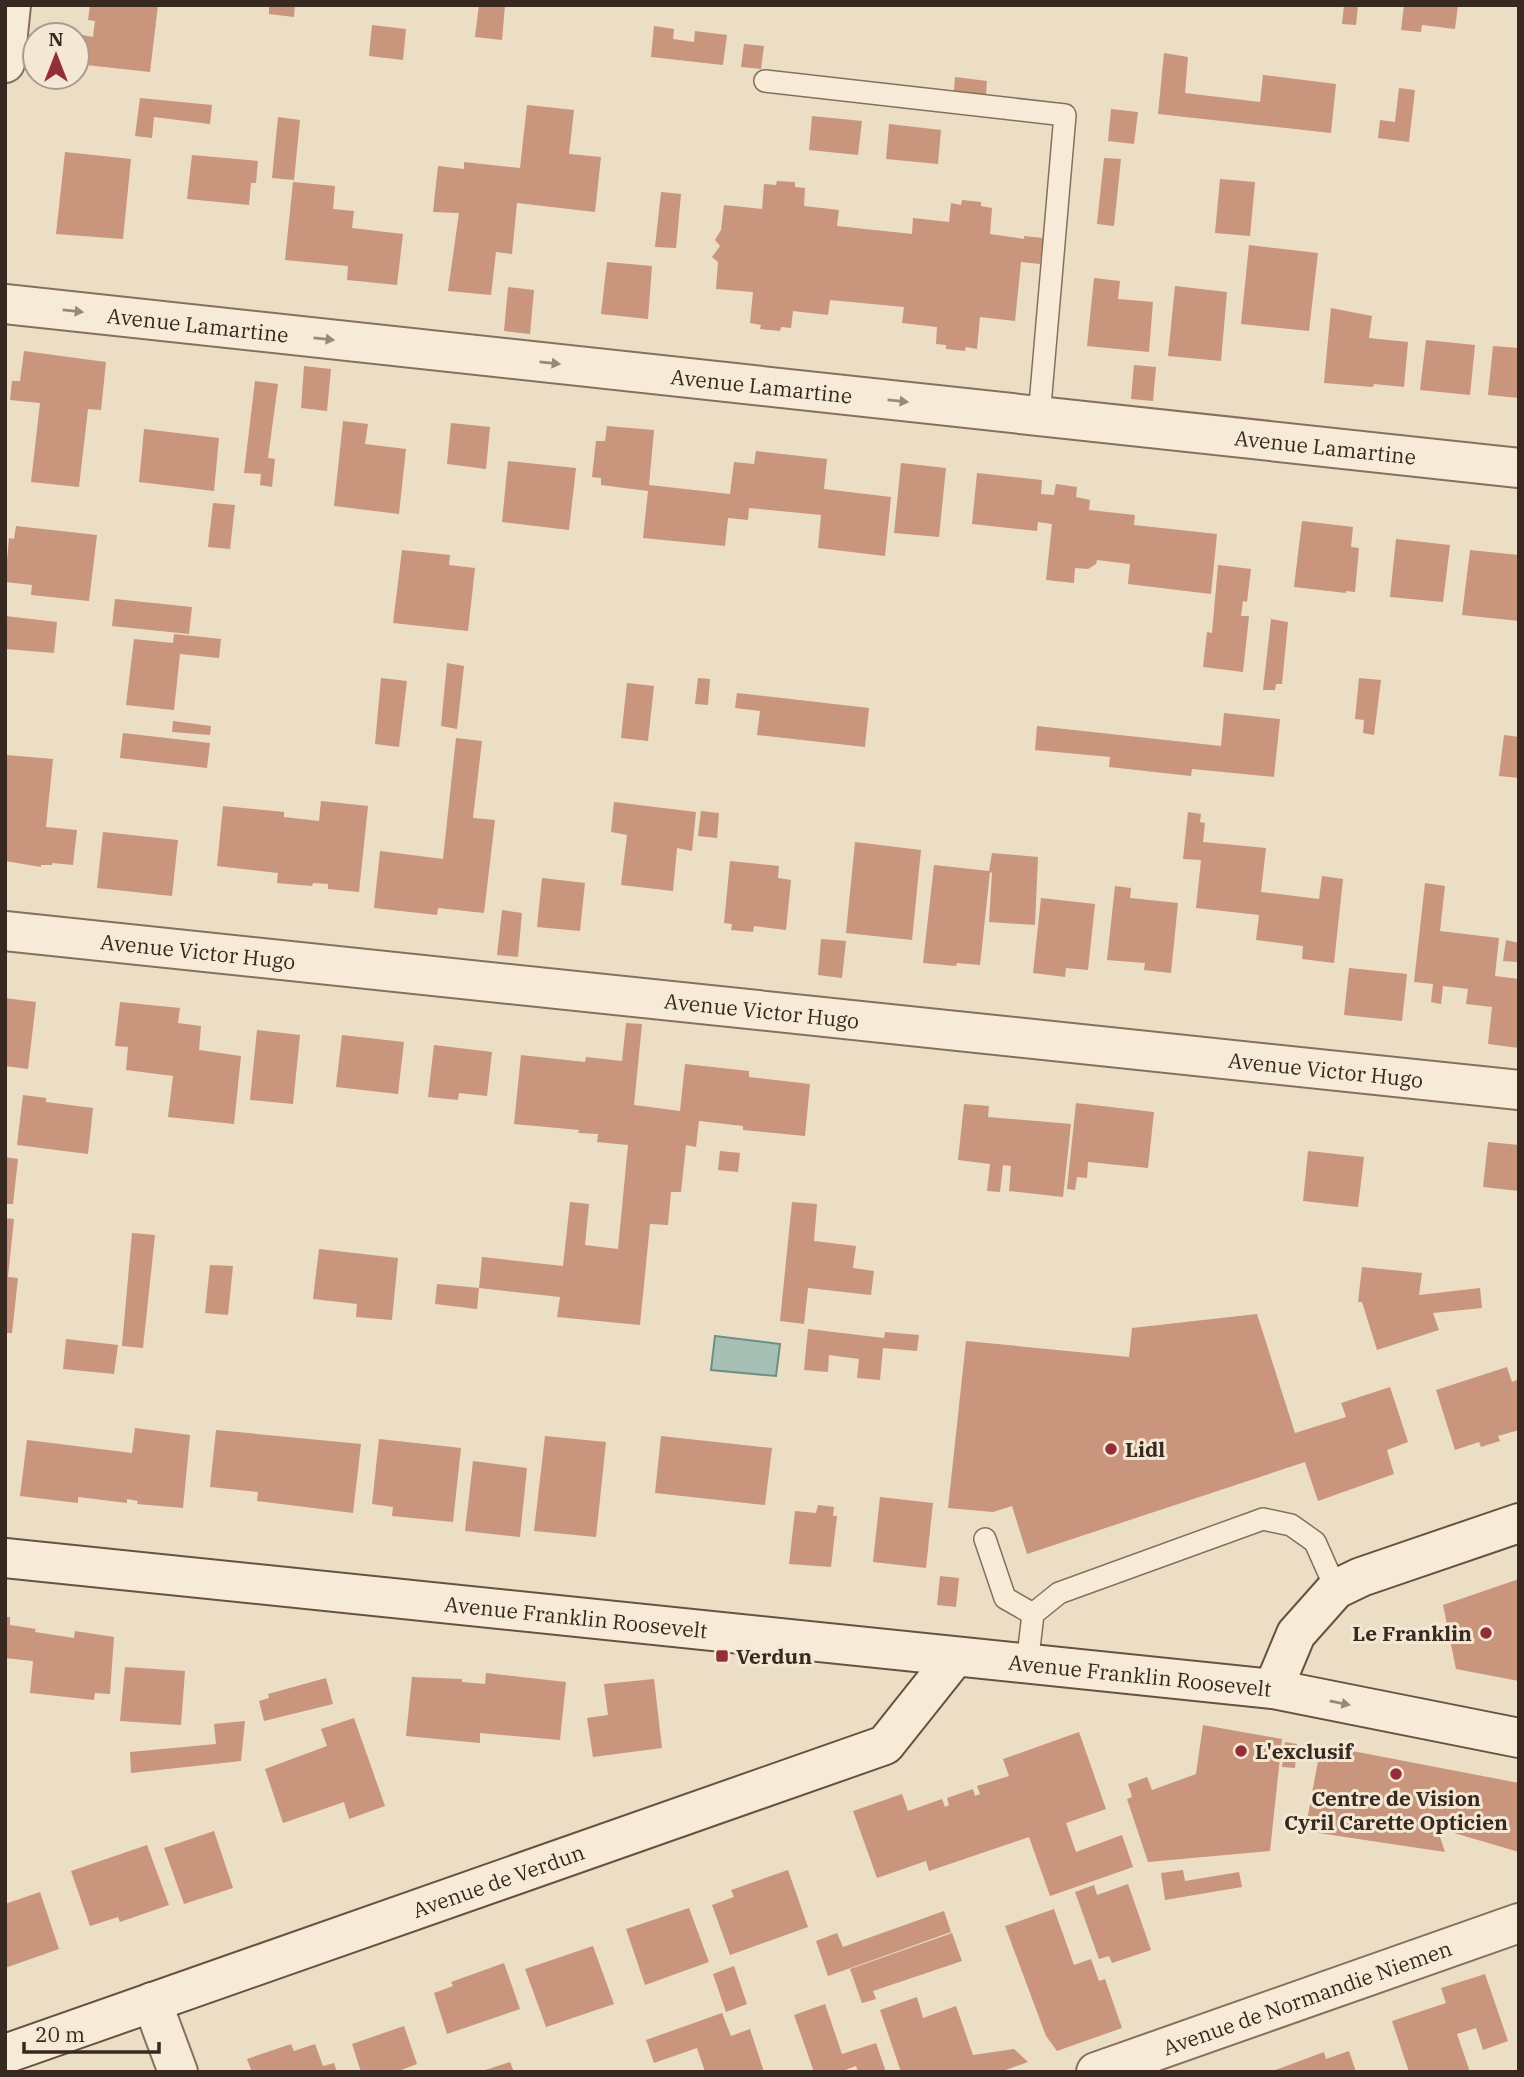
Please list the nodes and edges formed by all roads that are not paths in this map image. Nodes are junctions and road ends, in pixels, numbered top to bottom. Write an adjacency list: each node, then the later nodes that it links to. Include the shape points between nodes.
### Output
1 (11, 5): 2 (street)
2 (5, 63)
3 (765, 81): 5 (lane, via 1065,115)
4 (5, 304): 5 (street, Avenue Lamartine, one-way to 5)
5 (1039, 416): 6 (street, Avenue Lamartine)
6 (1519, 468)
7 (5, 931): 8 (street, Avenue Victor Hugo)
8 (1519, 1090)
9 (1519, 1523): 12 (street)
10 (985, 1539): 13 (lane, via 1005,1598)
11 (5, 1558): 14 (street, Avenue Franklin Roosevelt)
12 (1336, 1589): 13 (lane, via 1315,1542 1292,1525 1263,1519 1059,1593); 16 (street, via 1296,1634)
13 (1033, 1614): 15 (lane)
14 (955, 1657): 15 (street, Avenue Franklin Roosevelt); 19 (street, Avenue de Verdun, via 885,1745)
15 (1027, 1665): 16 (street, Avenue Franklin Roosevelt)
16 (1273, 1689): 17 (street, Avenue Franklin Roosevelt, one-way to 17)
17 (1519, 1738)
18 (1519, 1923): 22 (street, Avenue de Normandie Niemen)
19 (152, 2002): 20 (street, Avenue de Verdun); 21 (street)
20 (5, 2054)
21 (178, 2072)
22 (1096, 2072)

